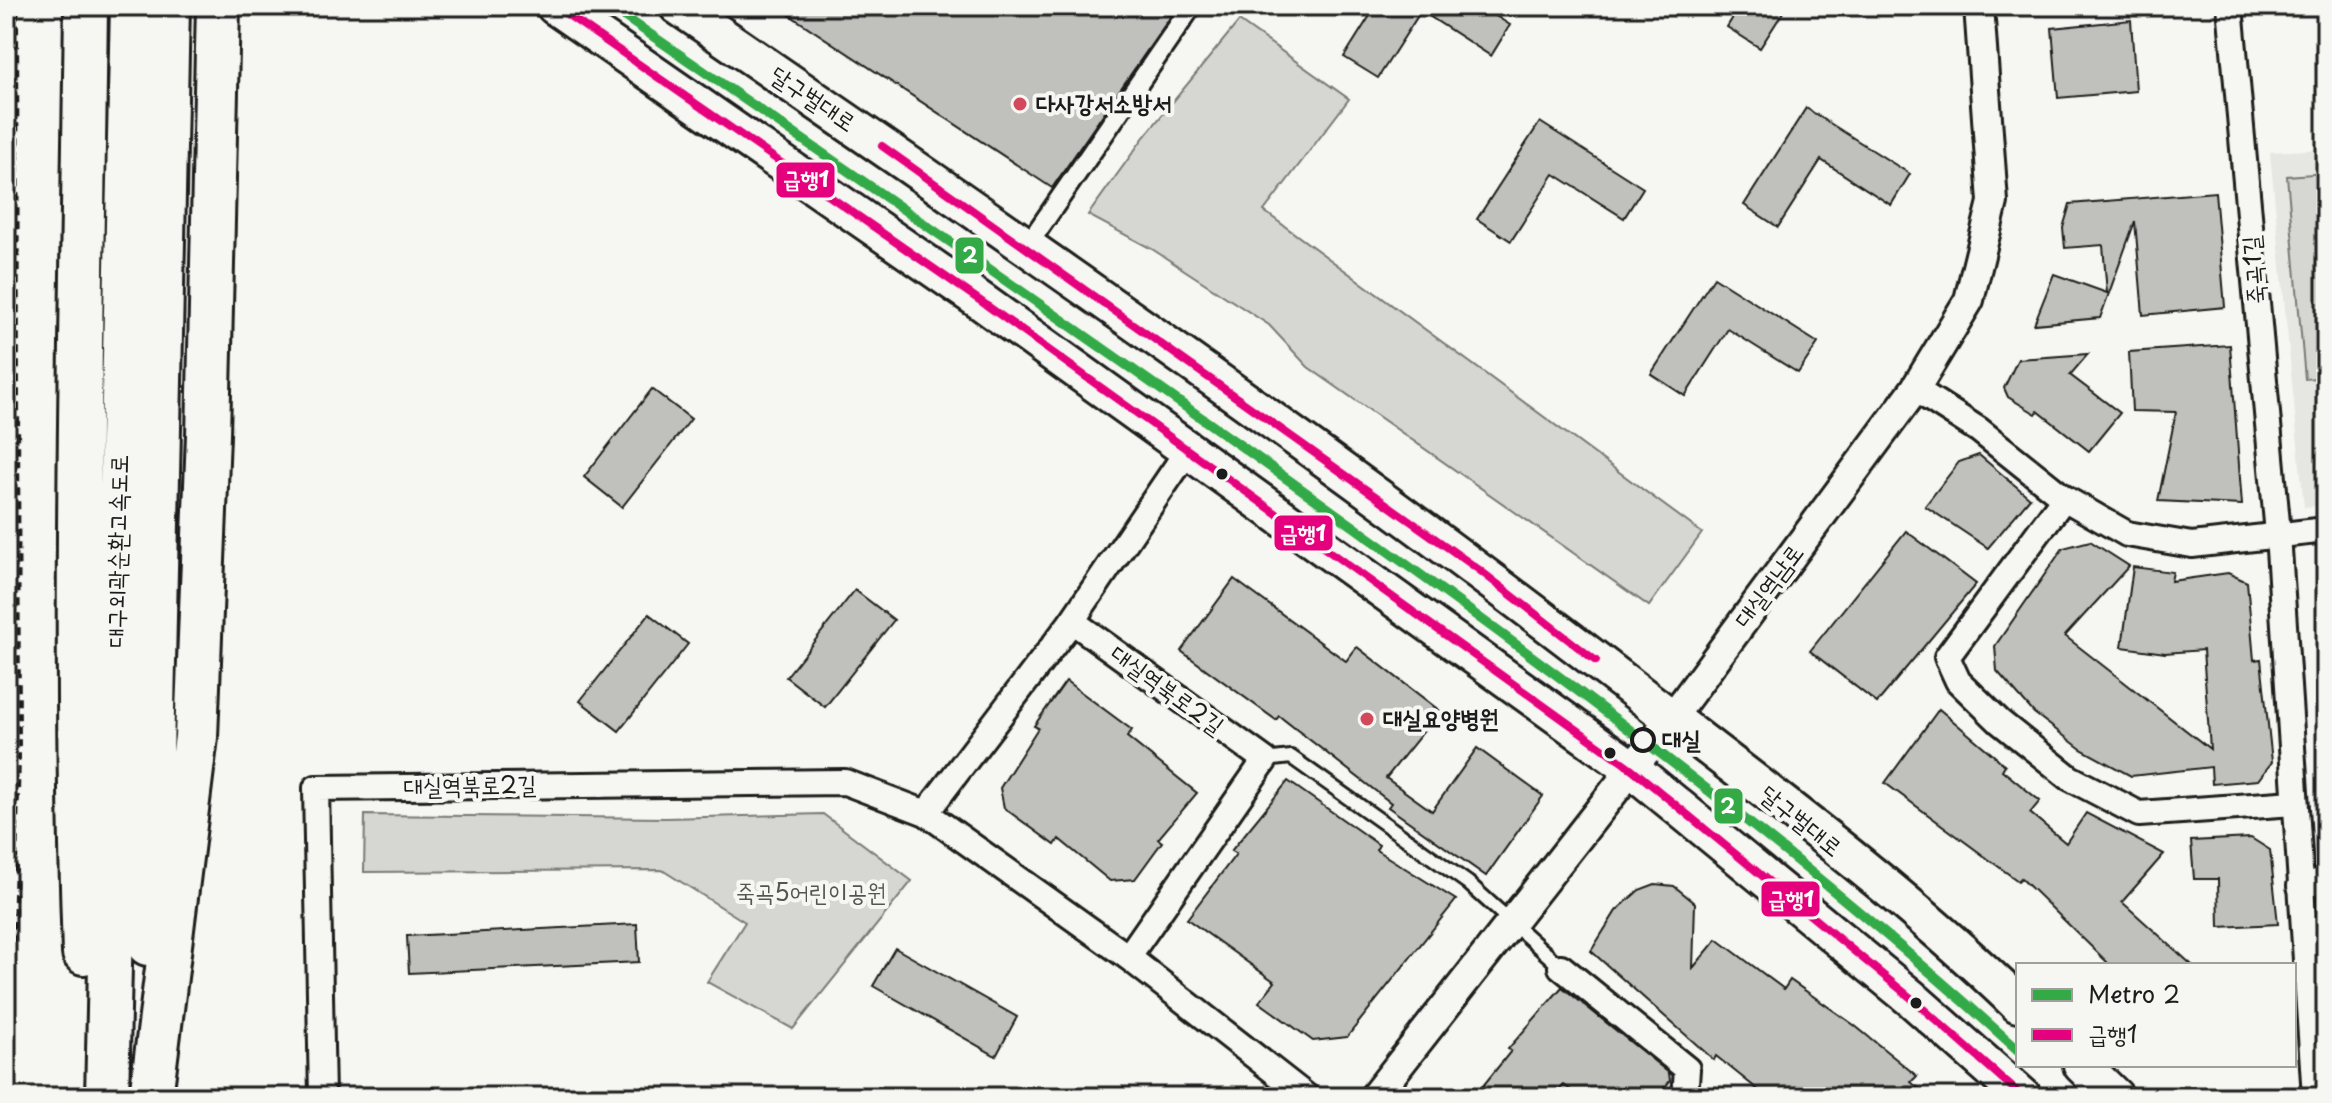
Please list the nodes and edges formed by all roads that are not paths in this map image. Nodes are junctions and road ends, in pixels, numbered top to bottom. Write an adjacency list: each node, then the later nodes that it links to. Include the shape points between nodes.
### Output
1 (86, 6): 30 (highway, via 78,630)
2 (132, 6): 31 (highway, 대구외곽순환고속도로)
3 (168, 6): 32 (highway, 대구외곽순환고속도로, via 150,763)
4 (555, 6): 12 (main road)
5 (678, 6): 10 (main road, 달구벌대로)
6 (1192, 6): 10 (street)
7 (1979, 6): 11 (street, 대실역남로, via 1993,202 1969,300)
8 (2230, 6): 15 (street, 죽곡1길)
9 (220, 13): 32 (highway, via 196,737)
10 (1027, 246): 17 (main road, 달구벌대로, via 1478,569)
11 (1915, 389): 13 (street, via 1988,437); 17 (street, 대실역남로)
12 (1188, 450): 16 (street); 19 (main road)
13 (2064, 498): 15 (street, via 2127,534 2192,545); 20 (street, via 1947,657 1958,681 2070,778 2139,814)
14 (2326, 530): 15 (street)
15 (2278, 534): 20 (street, 죽곡1길)
16 (1072, 621): 18 (street, 대실역북로2길); 21 (street)
17 (1671, 719): 19 (street, 대실역남로); 28 (main road, 달구벌대로, via 1963,951)
18 (1265, 760): 24 (lane, via 1291,757 1468,883); 25 (street)
19 (1632, 769): 24 (street, 대실역남로); 37 (main road)
20 (2294, 803): 23 (street, 죽곡1길)
21 (926, 813): 25 (street, 대실역북로2길); 33 (street, 대실역북로2길, via 845,782 316,788)
22 (2326, 880): 23 (street)
23 (2300, 886): 27 (street, 죽곡1길)
24 (1511, 923): 26 (lane); 35 (street, 대실역남로)
25 (1128, 957): 34 (street, 대실역북로2길)
26 (1561, 967): 36 (street, via 1687,1069)
27 (2317, 995): 39 (street, 죽곡1길)
28 (2016, 1002)
29 (2084, 1067): 38 (main road)
30 (89, 1097)
31 (107, 1097)
32 (149, 1097)
33 (322, 1097)
34 (1307, 1097)
35 (1374, 1097)
36 (1685, 1097)
37 (2023, 1097)
38 (2115, 1097)
39 (2315, 1097)

